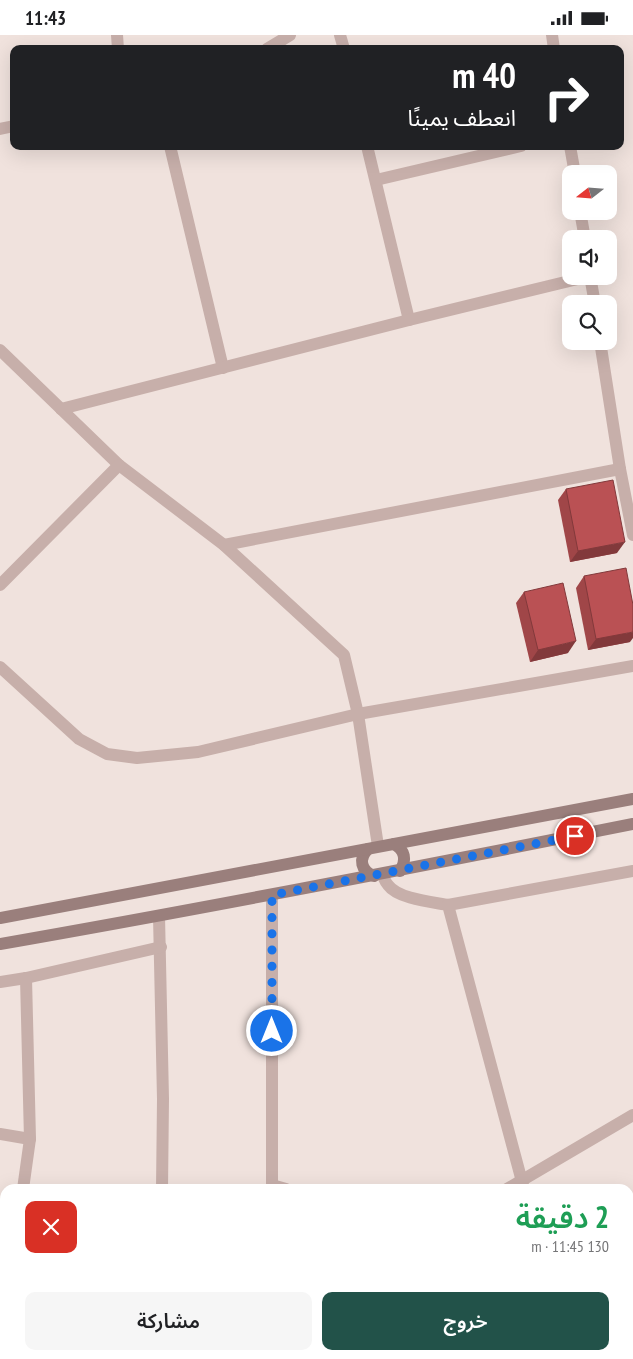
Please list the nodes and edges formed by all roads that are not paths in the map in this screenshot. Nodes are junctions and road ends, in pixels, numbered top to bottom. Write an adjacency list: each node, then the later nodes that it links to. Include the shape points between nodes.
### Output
1 (290, 35): 2 (street)
2 (274, 45)
3 (171, 150): 13 (street)
4 (368, 150): 8 (street)
5 (504, 150): 8 (street)
6 (571, 150): 7 (street)
7 (573, 165)
8 (376, 180): 10 (street)
9 (562, 283): 10 (street)
10 (409, 320): 13 (street)
11 (0, 350): 14 (street)
12 (601, 350): 16 (street)
13 (224, 367): 14 (street)
14 (61, 409): 15 (street)
15 (119, 465): 18 (street); 19 (street)
16 (620, 469): 17 (street); 18 (street)
17 (633, 535)
18 (224, 545): 22 (street, via 344,655)
19 (0, 585)
20 (633, 666): 22 (street)
21 (0, 667): 22 (street, via 79,739 107,754 122,756 198,751)
22 (358, 714): 26 (street)
23 (633, 799): 25 (main road)
24 (633, 824): 27 (main road)
25 (394, 843): 26 (main road); 27 (main road, via 404,855)
26 (373, 847): 29 (main road, via 364,853 362,865 368,874); 33 (main road)
27 (400, 871): 29 (main road)
28 (633, 871): 31 (street)
29 (378, 875): 30 (main road); 31 (street, via 398,893)
30 (272, 895): 32 (main road); 43 (street)
31 (448, 905): 44 (street)
32 (159, 916): 34 (main road); 35 (street)
33 (0, 918)
34 (0, 944)
35 (161, 947): 36 (street); 42 (street)
36 (26, 978): 37 (street); 40 (street)
37 (0, 982)
38 (633, 1115): 44 (street)
39 (0, 1134): 40 (street)
40 (30, 1139): 41 (street)
41 (25, 1184)
42 (162, 1184)
43 (272, 1184)
44 (523, 1184)

